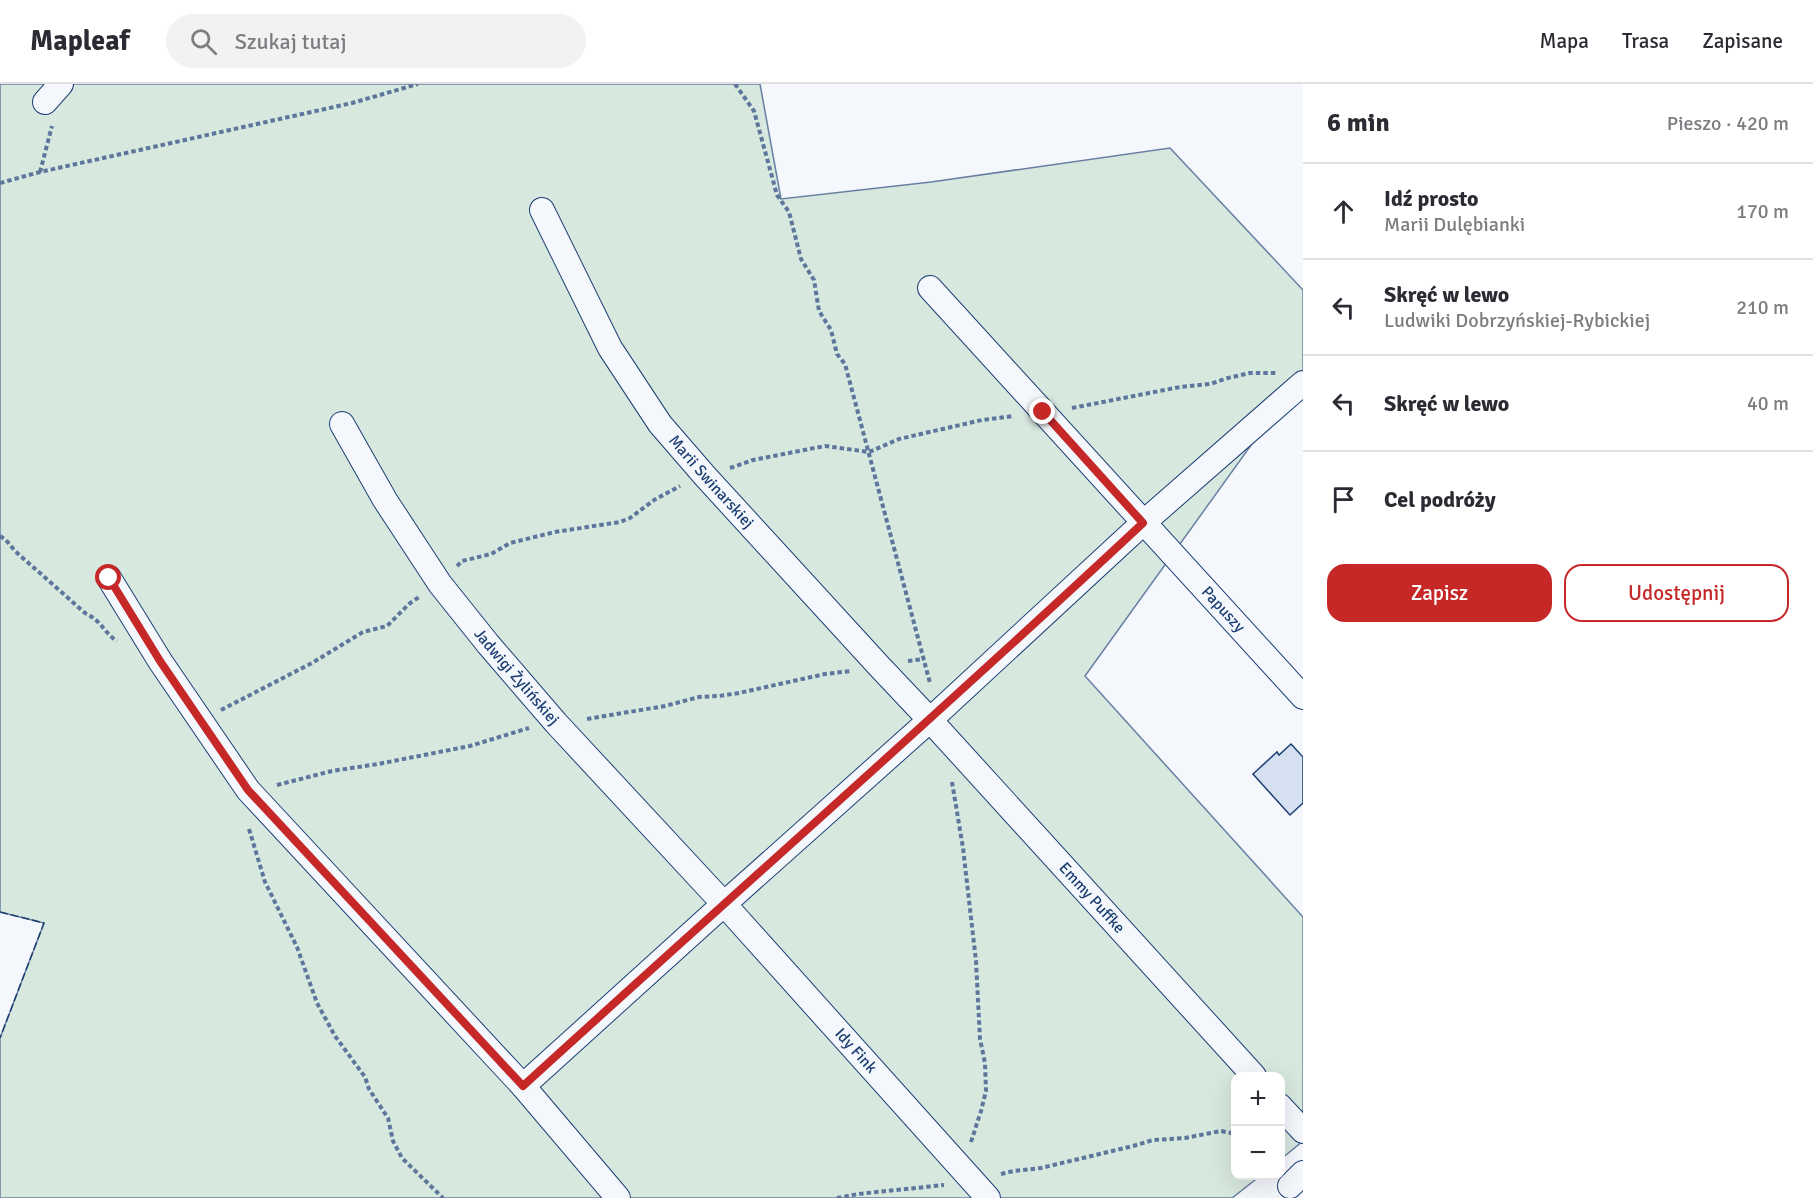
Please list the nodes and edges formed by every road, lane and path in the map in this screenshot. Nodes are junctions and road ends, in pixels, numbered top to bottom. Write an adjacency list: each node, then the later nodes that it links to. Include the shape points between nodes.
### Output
1 (62, 84): 4 (street)
2 (418, 84): 5 (path)
3 (735, 84): 15 (path, via 754,111 777,195 789,212 801,259 814,280 819,311 845,364 927,668 932,692)
4 (45, 102)
5 (0, 183)
6 (542, 210): 15 (street, Marii Swinarskiej, via 609,348 660,424)
7 (930, 288): 10 (street, Papuszy)
8 (1303, 383): 10 (street)
9 (342, 424): 18 (street, Jadwigi Żylińskiej, via 385,500 440,584 556,723)
10 (1143, 523): 14 (street, Papuszy); 15 (street)
11 (0, 536): 13 (path)
12 (109, 578): 20 (street, via 248,790)
13 (119, 642)
14 (1303, 697)
15 (930, 720): 18 (street); 19 (street, Emmy Puffke)
16 (951, 774): 24 (path, via 965,860 985,1063 986,1090)
17 (248, 826): 25 (path, via 266,882 297,947 316,1003 388,1118 402,1158)
18 (724, 904): 20 (street); 24 (street, Idy Fink)
19 (1249, 1072)
20 (523, 1086): 26 (street)
21 (1285, 1111): 22 (street)
22 (1303, 1131)
23 (1231, 1133): 24 (path, via 1153,1140)
24 (974, 1183): 27 (path)
25 (443, 1198)
26 (618, 1198)
27 (837, 1198)

